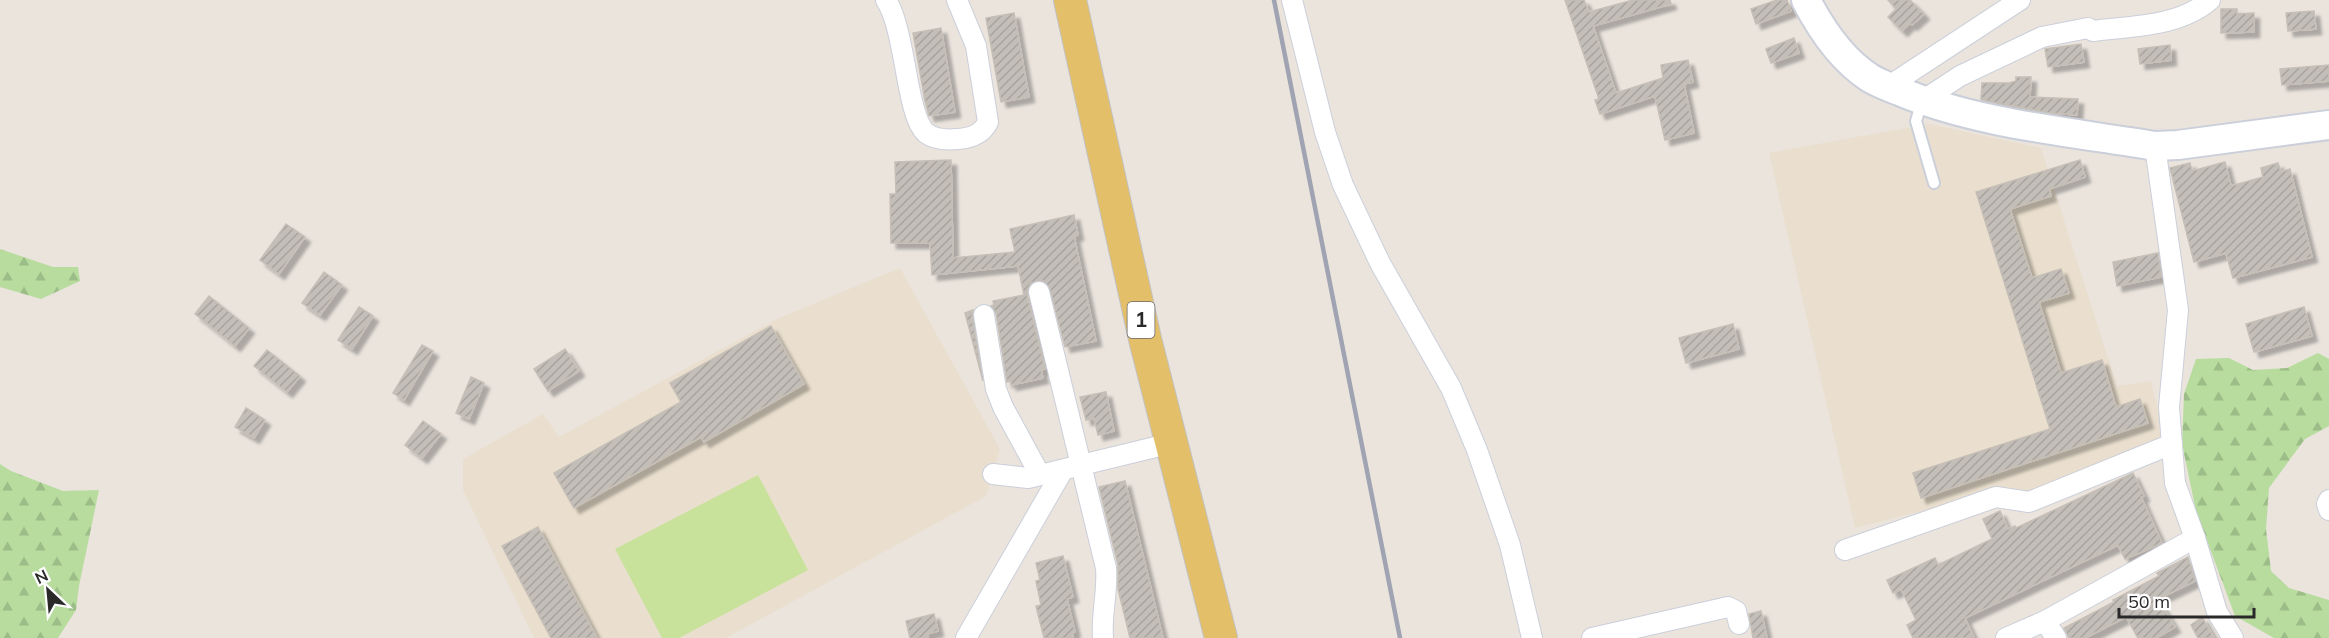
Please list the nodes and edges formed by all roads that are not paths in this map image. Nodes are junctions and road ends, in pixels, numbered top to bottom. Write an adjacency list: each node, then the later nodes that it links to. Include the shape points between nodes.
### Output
1 (886, 0): 2 (street, via 896,19 916,118 927,134 949,140 977,135 988,122 976,46)
2 (957, 0)
3 (1070, 0): 15 (main road, 1)
4 (1292, 0): 30 (street, via 1325,132 1343,185 1380,263 1451,388 1477,450 1510,545)
5 (1806, 0): 8 (main road, via 1850,62 1870,78)
6 (2020, 0): 8 (street)
7 (2210, 0): 9 (street, via 2199,10 2153,23 2093,31 2088,28 2042,37 1960,76)
8 (1889, 86): 9 (main road)
9 (1922, 101): 11 (main road, via 1988,118); 12 (lane, via 1916,121)
10 (2329, 125): 11 (main road)
11 (2155, 146): 16 (street, via 2178,310 2169,407)
12 (1934, 183)
13 (1039, 292): 17 (street)
14 (984, 315): 20 (street, via 996,389)
15 (1172, 443): 17 (street); 29 (main road, 1)
16 (2172, 444): 23 (street, via 2175,483); 24 (street, via 2029,502 1996,497)
17 (1082, 465): 18 (street); 28 (street, via 1106,568)
18 (1063, 470): 20 (street); 27 (street)
19 (993, 474): 20 (street, via 1028,478)
20 (1040, 475)
21 (2329, 500): 22 (street)
22 (2329, 510)
23 (2195, 538): 25 (street); 34 (street, via 2217,612)
24 (1845, 550)
25 (2045, 621): 32 (street); 33 (street)
26 (1741, 631): 31 (street, via 1736,611 1728,607)
27 (966, 638)
28 (1103, 638)
29 (1221, 638)
30 (1532, 638)
31 (1592, 638)
32 (2006, 638)
33 (2056, 638)
34 (2233, 638)

